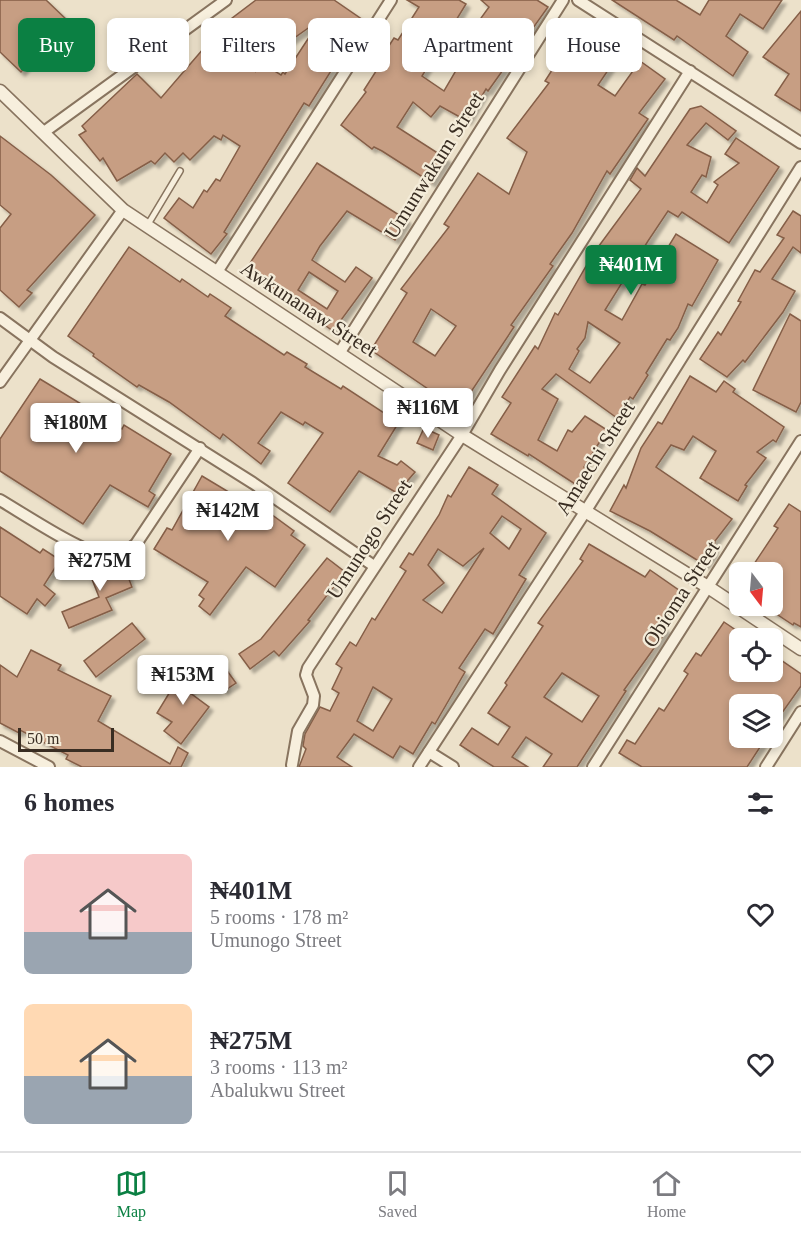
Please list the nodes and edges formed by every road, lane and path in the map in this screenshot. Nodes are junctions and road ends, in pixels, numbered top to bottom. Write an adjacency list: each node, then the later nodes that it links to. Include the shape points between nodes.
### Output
1 (226, 0): 7 (street)
2 (390, 0): 13 (street)
3 (563, 0): 16 (street, Umunwakum Street)
4 (578, 0): 5 (street)
5 (690, 71): 8 (street); 18 (street, Umunogo Street)
6 (0, 91): 7 (street, Awkunanaw Street)
7 (44, 132): 11 (street, Awkunanaw Street)
8 (801, 143)
9 (801, 167): 22 (street, Amaechi Street)
10 (180, 171): 12 (lane)
11 (123, 210): 12 (street, Awkunanaw Street); 15 (street)
12 (147, 226): 13 (street, Awkunanaw Street)
13 (217, 272): 16 (street, Awkunanaw Street)
14 (0, 318): 15 (street)
15 (29, 341): 17 (street); 20 (street)
16 (340, 352): 18 (street, Awkunanaw Street)
17 (0, 382)
18 (462, 435): 22 (street, Awkunanaw Street); 23 (street, Umunogo Street)
19 (801, 441): 24 (street, Obioma Street)
20 (200, 448): 21 (street, via 136,544 129,551 112,556 90,551); 23 (street)
21 (0, 500)
22 (585, 512): 24 (street, Awkunanaw Street); 28 (street, Amaechi Street)
23 (374, 566): 29 (street, Umunogo Street, via 308,668 313,705 298,731)
24 (708, 587): 25 (street, Awkunanaw Street); 33 (street, Obioma Street)
25 (801, 648)
26 (801, 712): 34 (street)
27 (0, 741): 30 (street)
28 (429, 752): 31 (street, Amaechi Street); 32 (street)
29 (292, 765)
30 (49, 767)
31 (419, 767)
32 (453, 767)
33 (593, 767)
34 (765, 767)

